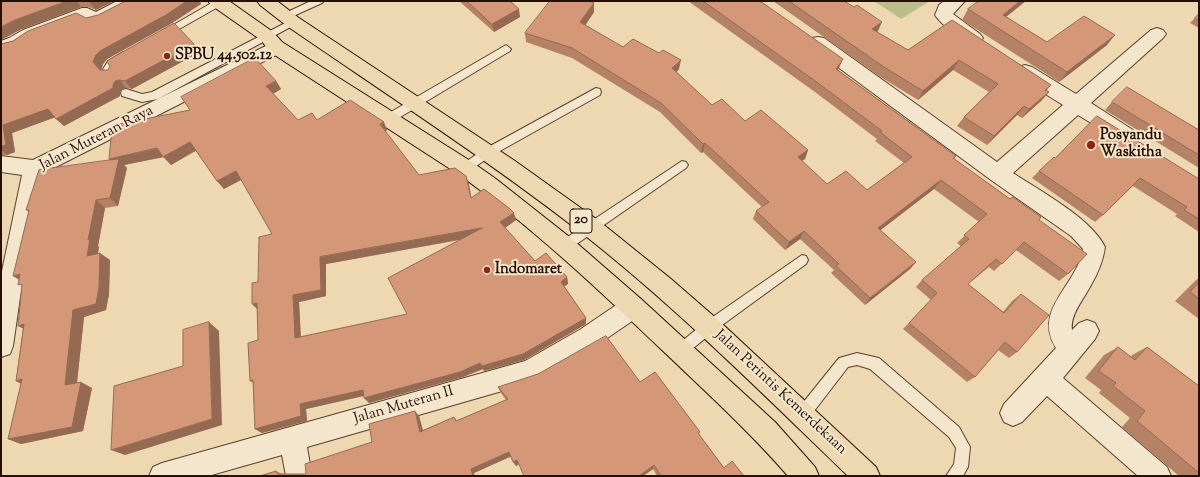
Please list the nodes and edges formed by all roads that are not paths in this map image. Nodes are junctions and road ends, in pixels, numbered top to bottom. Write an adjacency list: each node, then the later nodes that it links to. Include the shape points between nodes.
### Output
1 (131, 1): 11 (street, via 98,18 93,19 87,14 82,14)
2 (266, 1): 6 (highway, Jalan Perintis Kemerdekaan / 20)
3 (320, 1): 6 (lane)
4 (956, 1): 13 (street, via 945,9 944,15)
5 (219, 2): 9 (lane); 10 (highway, 20)
6 (290, 19): 10 (lane); 19 (highway, Jalan Perintis Kemerdekaan / 20)
7 (804, 32): 28 (street)
8 (1157, 34): 20 (street)
9 (152, 40)
10 (272, 42): 18 (lane, via 154,96 142,98); 21 (highway, 20); 26 (street, Jalan Muteran Raya)
11 (1, 47)
12 (506, 49): 19 (lane)
13 (991, 49)
14 (132, 52): 16 (lane, via 108,67 107,71)
15 (1011, 62): 20 (street)
16 (111, 74)
17 (596, 92): 23 (lane)
18 (126, 93)
19 (413, 103): 21 (lane); 23 (highway, Jalan Perintis Kemerdekaan / 20)
20 (1077, 104): 22 (street); 28 (street)
21 (388, 119): 27 (highway, 20)
22 (1143, 145)
23 (487, 153): 27 (lane); 29 (highway, Jalan Perintis Kemerdekaan / 20)
24 (1, 164): 26 (street)
25 (682, 165): 29 (lane)
26 (36, 168): 34 (street, Jalan Muteran Raya, via 32,176 6,307)
27 (465, 168): 30 (highway, 20)
28 (998, 174): 36 (street, via 1079,229 1094,247 1088,268 1060,323 1062,336 1080,340)
29 (591, 228): 30 (lane); 33 (highway, Jalan Perintis Kemerdekaan / 20)
30 (564, 246): 32 (highway, 20)
31 (802, 260): 33 (lane)
32 (633, 307): 35 (highway, 20); 39 (street, Jalan Muteran II, via 589,337 530,371)
33 (709, 327): 35 (lane, Jalan Perintis Kemerdekaan); 38 (highway, Jalan Perintis Kemerdekaan / 20)
34 (1, 346)
35 (680, 351): 42 (highway, 20, via 766,431)
36 (1046, 378): 37 (street); 45 (street)
37 (1014, 413)
38 (803, 414): 43 (highway, Jalan Perintis Kemerdekaan / 20); 44 (lane, via 844,362 857,359 874,363 954,432 963,447 961,468)
39 (292, 438): 40 (street, Jalan Muteran II); 41 (street)
40 (162, 476)
41 (300, 476)
42 (806, 476)
43 (867, 476)
44 (953, 476)
45 (1158, 476)

